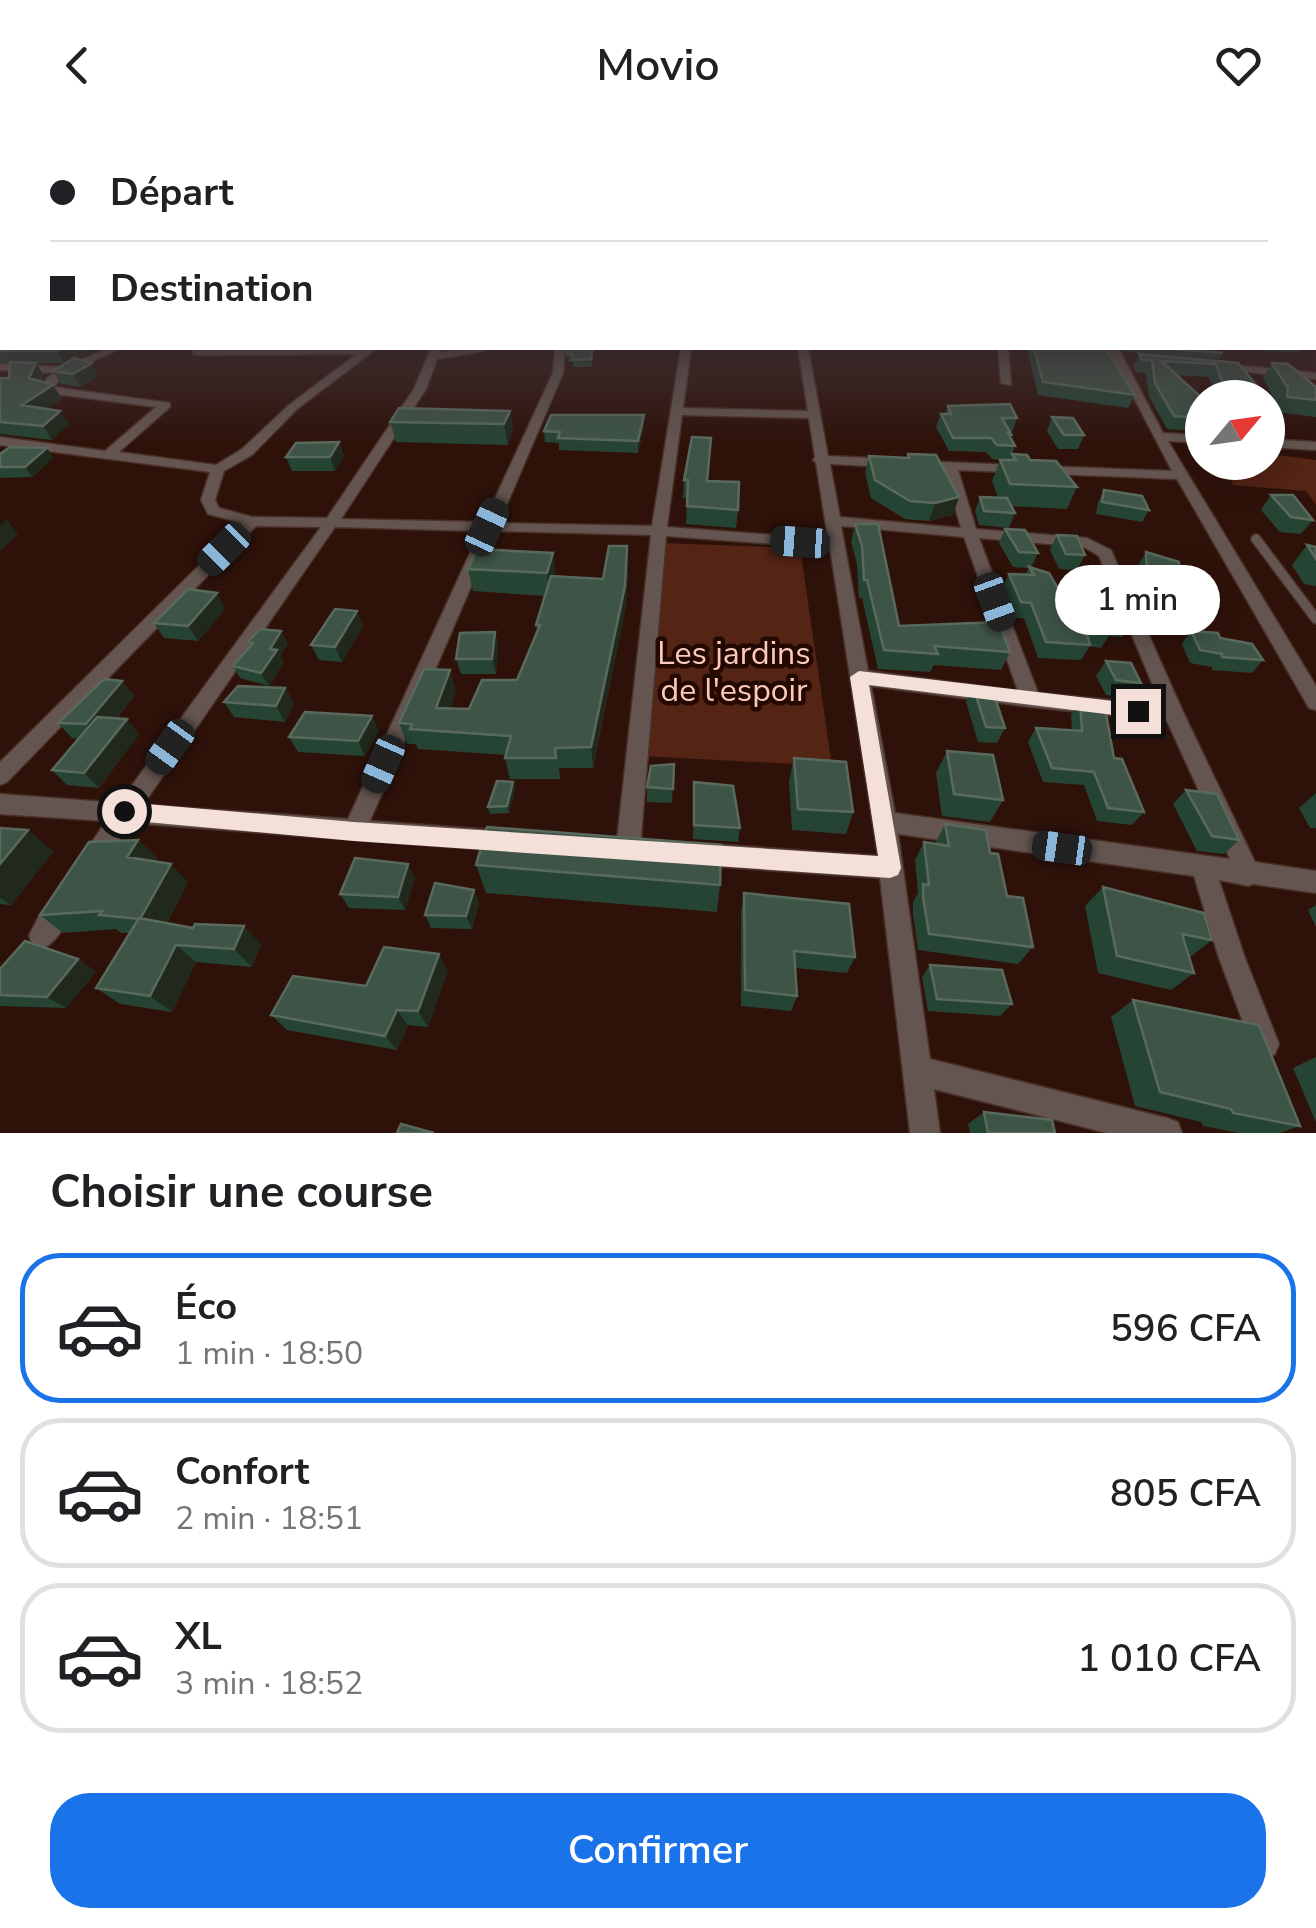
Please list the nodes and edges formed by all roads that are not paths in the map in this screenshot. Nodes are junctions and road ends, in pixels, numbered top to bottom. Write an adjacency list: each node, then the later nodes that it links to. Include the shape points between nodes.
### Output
1 (109, 351): 14 (street)
2 (266, 351): 8 (street)
3 (368, 351): 27 (street, via 306,396 248,452)
4 (560, 351): 32 (street, via 558,373)
5 (686, 351): 17 (street)
6 (803, 351): 18 (street)
7 (1003, 351): 16 (street)
8 (197, 352)
9 (435, 352): 31 (street, via 420,389)
10 (1116, 353): 11 (street); 19 (street)
11 (1139, 360)
12 (0, 367): 14 (street)
13 (1218, 367): 15 (street)
14 (67, 370): 24 (street, via 47,390 166,405)
15 (1316, 376)
16 (1008, 384)
17 (678, 411): 18 (street); 33 (street)
18 (814, 415): 25 (street)
19 (1159, 437): 20 (street); 28 (street)
20 (1185, 438)
21 (0, 441): 24 (street)
22 (1285, 444): 23 (street)
23 (1316, 446)
24 (110, 453): 27 (street)
25 (820, 460): 26 (street); 30 (street)
26 (950, 466): 28 (street); 34 (street)
27 (218, 468): 29 (street, via 208,500 213,510)
28 (1182, 476): 40 (street)
29 (252, 520): 31 (street); 42 (street)
30 (832, 522): 34 (street); 36 (street)
31 (332, 523): 32 (street); 44 (street)
32 (487, 527): 33 (street); 46 (street)
33 (659, 531): 36 (street); 48 (street, via 637,850)
34 (971, 536): 39 (street); 41 (street, via 1086,544 1106,553)
35 (1256, 539): 37 (lane)
36 (836, 544): 38 (street)
37 (1316, 619)
38 (859, 677): 39 (street); 45 (street)
39 (1031, 700): 41 (street)
40 (1316, 703)
41 (1174, 714): 50 (street)
42 (0, 776)
43 (0, 804): 44 (street)
44 (124, 811): 46 (street); 52 (street)
45 (885, 822): 48 (street); 49 (street)
46 (354, 832): 47 (street)
47 (530, 843)
48 (890, 868): 54 (street)
49 (1204, 869): 50 (street); 53 (street)
50 (1249, 875): 51 (street)
51 (1316, 882)
52 (42, 936)
53 (1272, 1063)
54 (915, 1070): 55 (street); 56 (street)
55 (925, 1133)
56 (1166, 1133)

